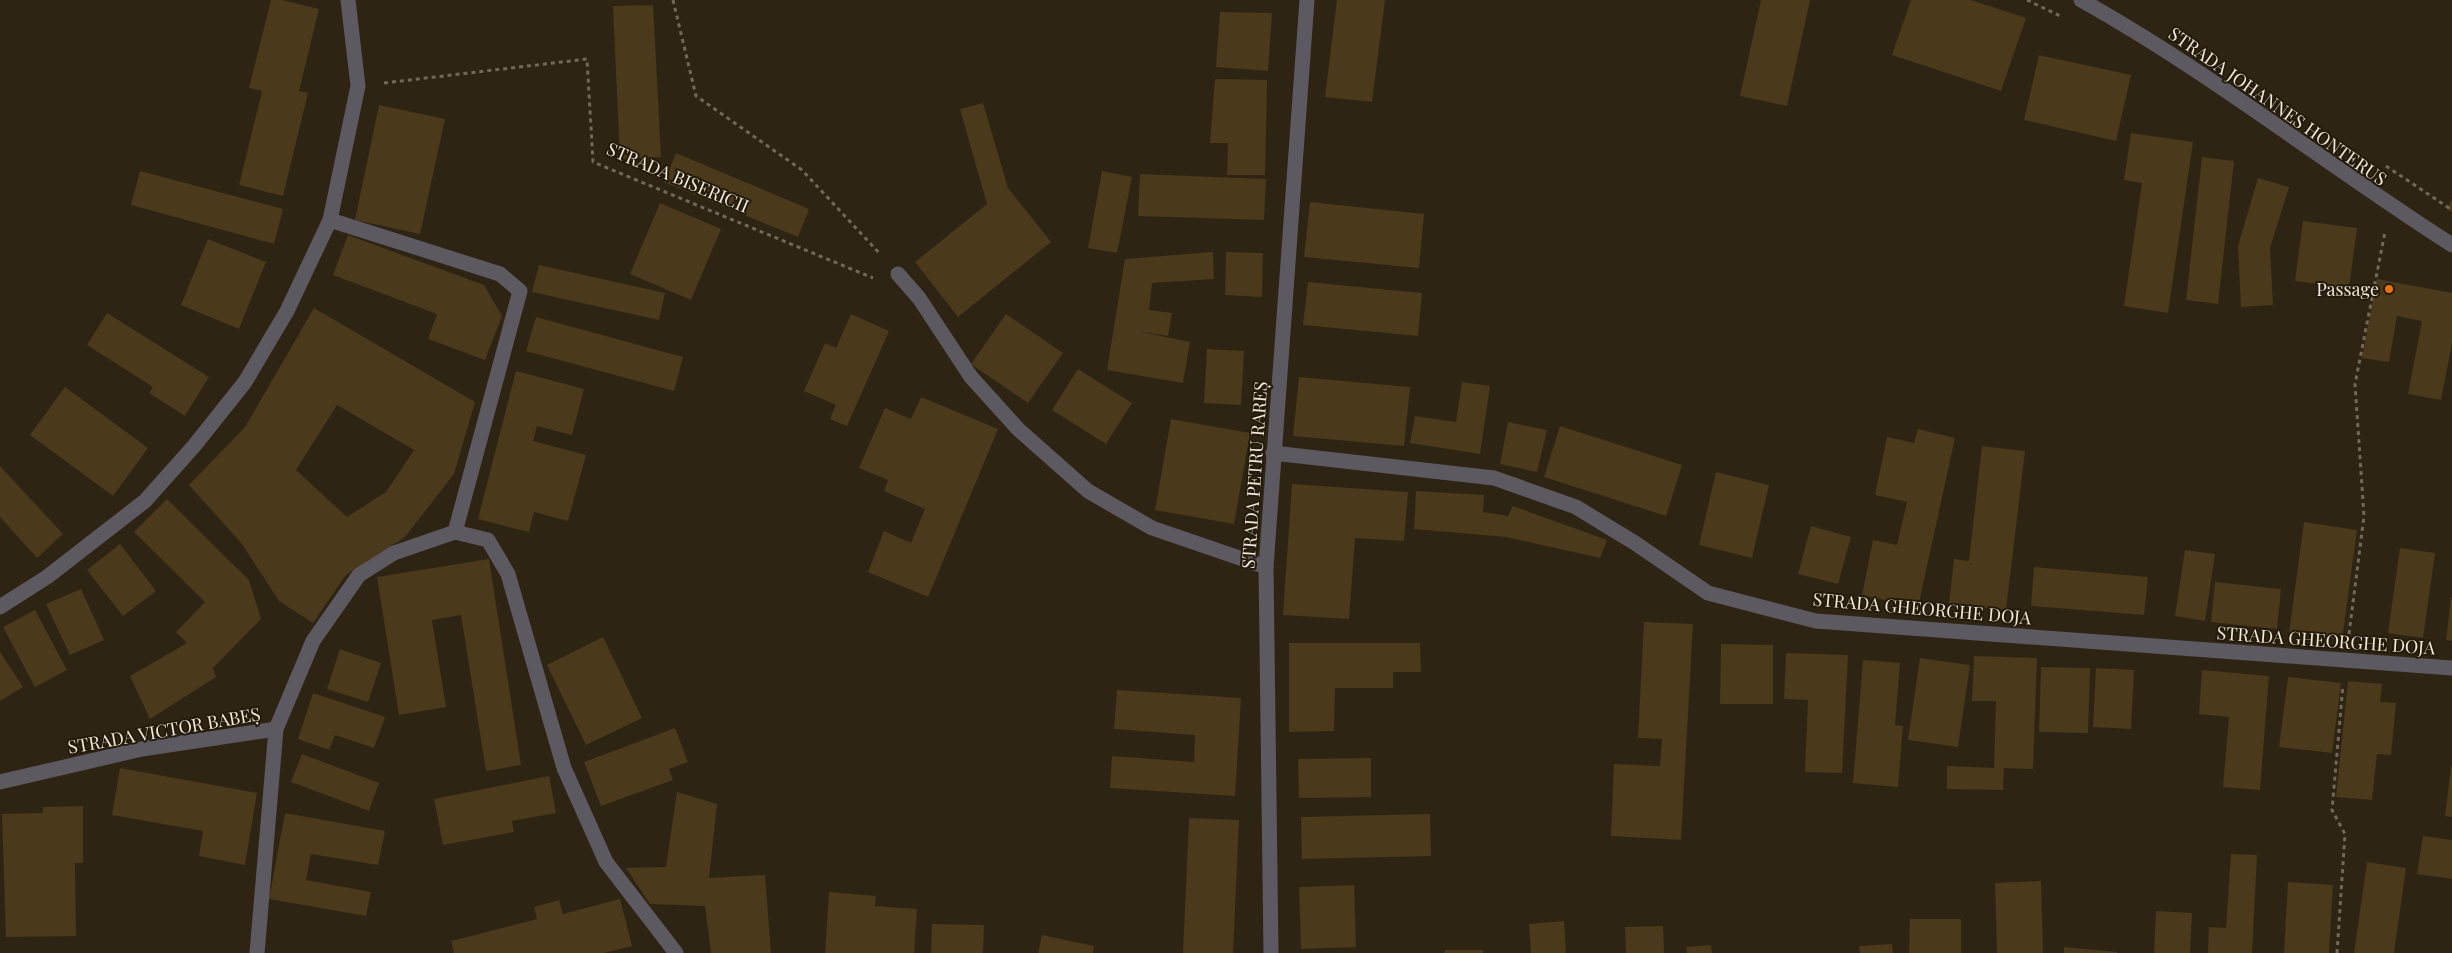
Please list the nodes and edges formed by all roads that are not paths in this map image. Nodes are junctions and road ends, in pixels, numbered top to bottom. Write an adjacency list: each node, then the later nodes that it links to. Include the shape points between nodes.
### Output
1 (348, 0): 4 (street, via 358,86)
2 (1307, 0): 7 (street, STRADA PETRU RAREȘ)
3 (2081, 0): 5 (street, STRADA JOHANNES HONTERUS, via 2136,31)
4 (330, 220): 8 (street, via 500,274 520,291); 10 (street, via 286,311 245,382 194,446 145,501 46,577)
5 (2452, 245)
6 (898, 274): 9 (street, via 919,298 972,378 1018,429 1088,491 1152,528)
7 (1273, 452): 9 (street, STRADA PETRU RAREȘ); 11 (street, STRADA GHEORGHE DOJA, via 1494,478 1576,507 1708,593 1816,620)
8 (455, 532): 12 (street, via 394,553 359,575 314,641); 15 (street, via 488,540 508,574 564,768 606,862)
9 (1266, 566): 16 (street, STRADA PETRU RAREȘ)
10 (0, 607)
11 (2452, 668)
12 (276, 729): 13 (street, STRADA VICTOR BABEȘ, via 142,749); 14 (street)
13 (0, 782)
14 (257, 953)
15 (676, 953)
16 (1271, 953)

